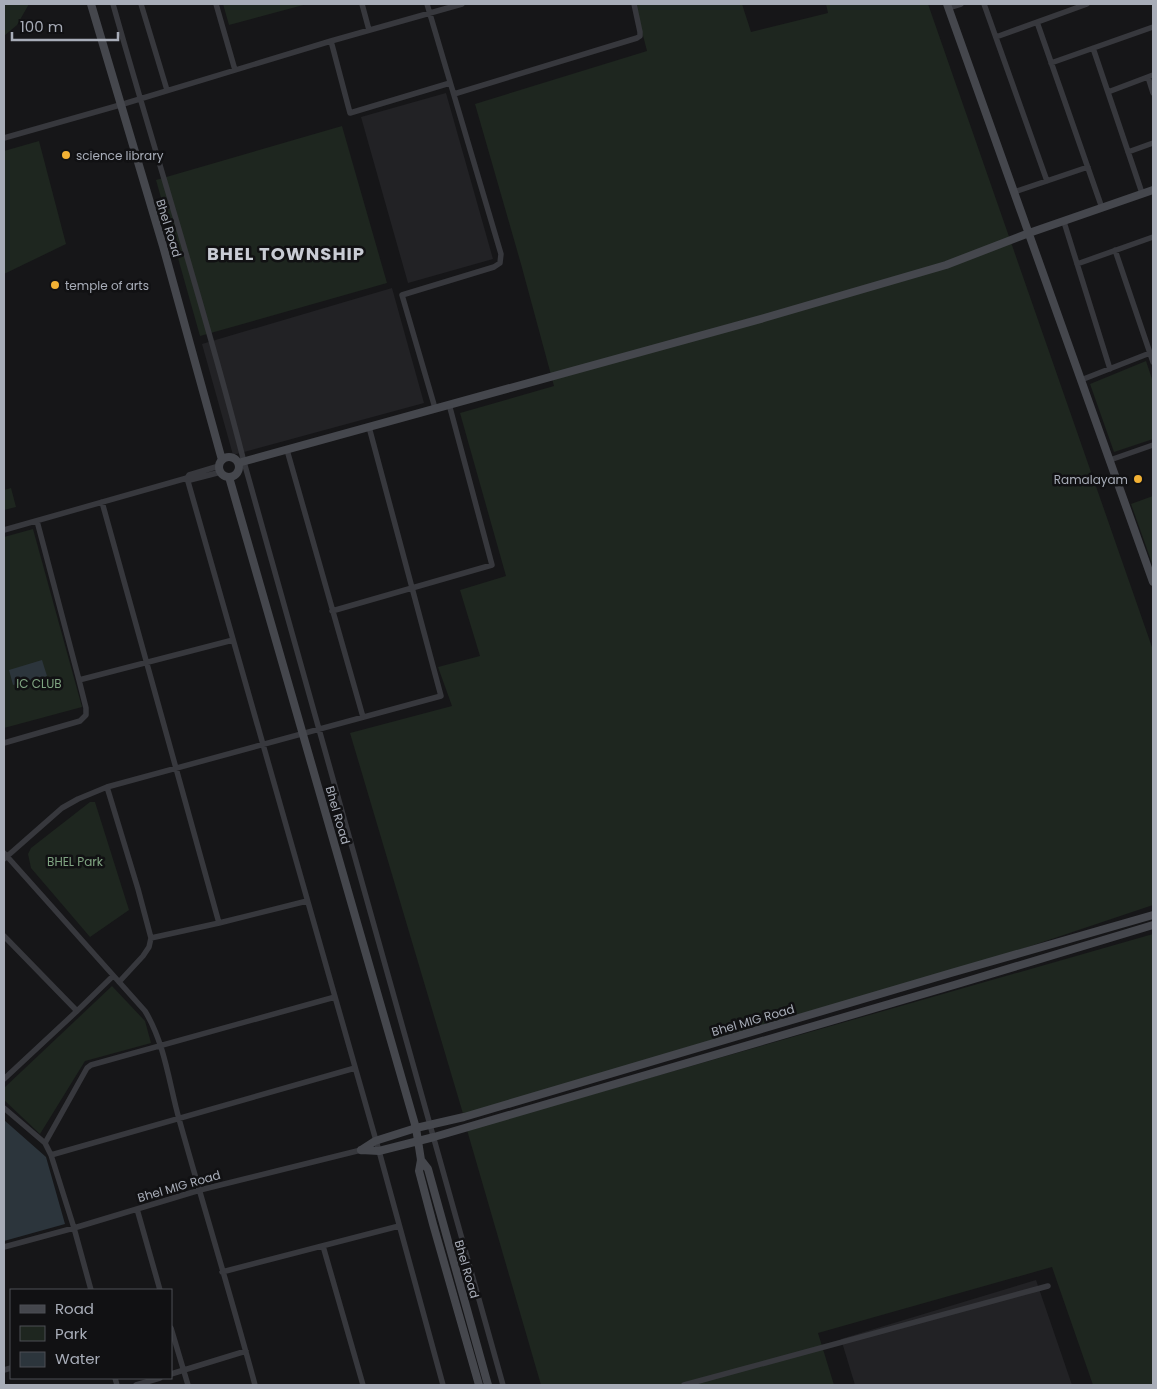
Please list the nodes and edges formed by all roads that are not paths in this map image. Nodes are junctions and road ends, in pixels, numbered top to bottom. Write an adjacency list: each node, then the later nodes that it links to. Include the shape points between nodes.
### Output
1 (90, 4): 30 (street, Bhel Road)
2 (113, 4): 29 (street)
3 (141, 4): 25 (street)
4 (216, 4): 22 (street)
5 (362, 4): 17 (street)
6 (427, 4): 14 (street)
7 (462, 4): 14 (street)
8 (634, 4): 28 (street, via 640,32 637,38)
9 (961, 4): 12 (street)
10 (984, 4): 18 (street)
11 (1087, 4): 13 (street)
12 (948, 6): 37 (street)
13 (1073, 6): 15 (street)
14 (430, 13): 17 (street); 24 (street)
15 (1037, 22): 18 (street); 21 (street)
16 (1153, 27): 20 (street)
17 (369, 30): 19 (street)
18 (996, 36): 35 (street)
19 (331, 41): 22 (street); 24 (street, via 350,113)
20 (1093, 48): 21 (street); 26 (street)
21 (1051, 63): 34 (street)
22 (235, 70): 25 (street)
23 (1151, 76): 26 (street); 27 (street)
24 (450, 83): 28 (street)
25 (168, 90): 29 (street)
26 (1108, 92): 33 (street)
27 (1153, 93)
28 (454, 94): 50 (street, via 501,254 500,263 494,267 402,295)
29 (140, 99): 30 (street); 55 (street, via 216,357)
30 (120, 105): 31 (street); 56 (street, Bhel Road, via 163,246)
31 (4, 138)
32 (1153, 143): 33 (street)
33 (1128, 152): 38 (street)
34 (1088, 167): 35 (street); 39 (street)
35 (1047, 181): 37 (street)
36 (1153, 190): 38 (street)
37 (1014, 192): 41 (street)
38 (1142, 194): 39 (street)
39 (1102, 208): 40 (street)
40 (1064, 222): 41 (street); 44 (street)
41 (1028, 233): 48 (street); 49 (street, via 936,268)
42 (1153, 236): 43 (street)
43 (1114, 250): 44 (street); 45 (street)
44 (1077, 264): 47 (street)
45 (1150, 353): 46 (street); 47 (street)
46 (1153, 362)
47 (1110, 369): 48 (street)
48 (1081, 380): 54 (street)
49 (449, 404): 50 (street); 63 (street, via 492,565)
50 (435, 408): 51 (street)
51 (369, 427): 53 (street); 63 (street)
52 (1153, 445): 54 (street)
53 (287, 450): 55 (street); 64 (street)
54 (1110, 460): 62 (street)
55 (241, 463): 56 (street, via 228,457); 57 (street, via 237,473); 69 (street)
56 (221, 466): 57 (street, via 223,475); 58 (street, via 190,480)
57 (229, 477): 70 (street, Bhel Road)
58 (187, 478): 59 (street); 65 (street)
59 (102, 502): 60 (street); 66 (street)
60 (36, 521): 61 (street); 67 (street)
61 (4, 530)
62 (1153, 582)
63 (412, 588): 64 (street); 68 (street, via 441,696)
64 (332, 611): 68 (street)
65 (233, 640): 66 (street); 72 (street)
66 (147, 663): 67 (street); 73 (street)
67 (80, 680): 71 (street, via 86,715 80,721)
68 (363, 717): 69 (street)
69 (320, 729): 70 (street); 91 (street)
70 (303, 733): 72 (street); 92 (street, Bhel Road)
71 (4, 744)
72 (263, 744): 73 (street); 76 (street)
73 (176, 769): 74 (street); 78 (street)
74 (107, 787): 75 (street, via 62,808); 81 (street)
75 (5, 856): 82 (street)
76 (308, 901): 78 (street); 84 (street)
77 (1153, 915): 91 (street, Bhel MIG Road)
78 (219, 923): 81 (street)
79 (1153, 925): 93 (street, Bhel MIG Road)
80 (4, 936): 85 (street)
81 (151, 938): 83 (street, via 143,956)
82 (113, 976): 83 (street); 85 (street)
83 (119, 982): 86 (street, via 145,1011)
84 (335, 997): 86 (street); 87 (street)
85 (77, 1011): 88 (street)
86 (161, 1046): 90 (street); 96 (street, via 87,1068)
87 (355, 1068): 90 (street); 94 (street)
88 (4, 1079)
89 (4, 1108): 96 (street)
90 (178, 1118): 99 (street); 101 (street)
91 (431, 1125): 92 (street, Bhel MIG Road); 93 (street)
92 (416, 1128): 94 (street, Bhel MIG Road); 95 (street, Bhel Road)
93 (434, 1137): 95 (street, Bhel MIG Road); 123 (street)
94 (375, 1141): 97 (street, Bhel MIG Road); 98 (street)
95 (419, 1141): 98 (street, Bhel MIG Road); 100 (street, Bhel Road)
96 (45, 1143): 99 (street)
97 (361, 1150): 98 (street, Bhel MIG Road); 101 (street, Bhel MIG Road)
98 (378, 1151): 103 (street)
99 (51, 1155): 104 (street)
100 (421, 1160): 121 (street, Bhel Road, via 421,1180); 122 (street, Bhel Road, via 428,1169)
101 (200, 1190): 102 (street, Bhel MIG Road); 107 (street)
102 (137, 1209): 104 (street, Bhel MIG Road); 110 (street)
103 (399, 1226): 105 (street); 120 (street)
104 (74, 1228): 106 (street, Bhel MIG Road); 109 (street)
105 (324, 1246): 107 (street); 119 (street)
106 (4, 1247)
107 (222, 1272): 112 (street)
108 (1048, 1286): 124 (street)
109 (91, 1289)
110 (160, 1289)
111 (172, 1332): 113 (street)
112 (246, 1351): 113 (street); 118 (street)
113 (183, 1370): 114 (street); 117 (street)
114 (172, 1374)
115 (157, 1379): 116 (street)
116 (136, 1385)
117 (188, 1385)
118 (255, 1385)
119 (363, 1385)
120 (444, 1385)
121 (479, 1385)
122 (488, 1385)
123 (503, 1385)
124 (684, 1385)

